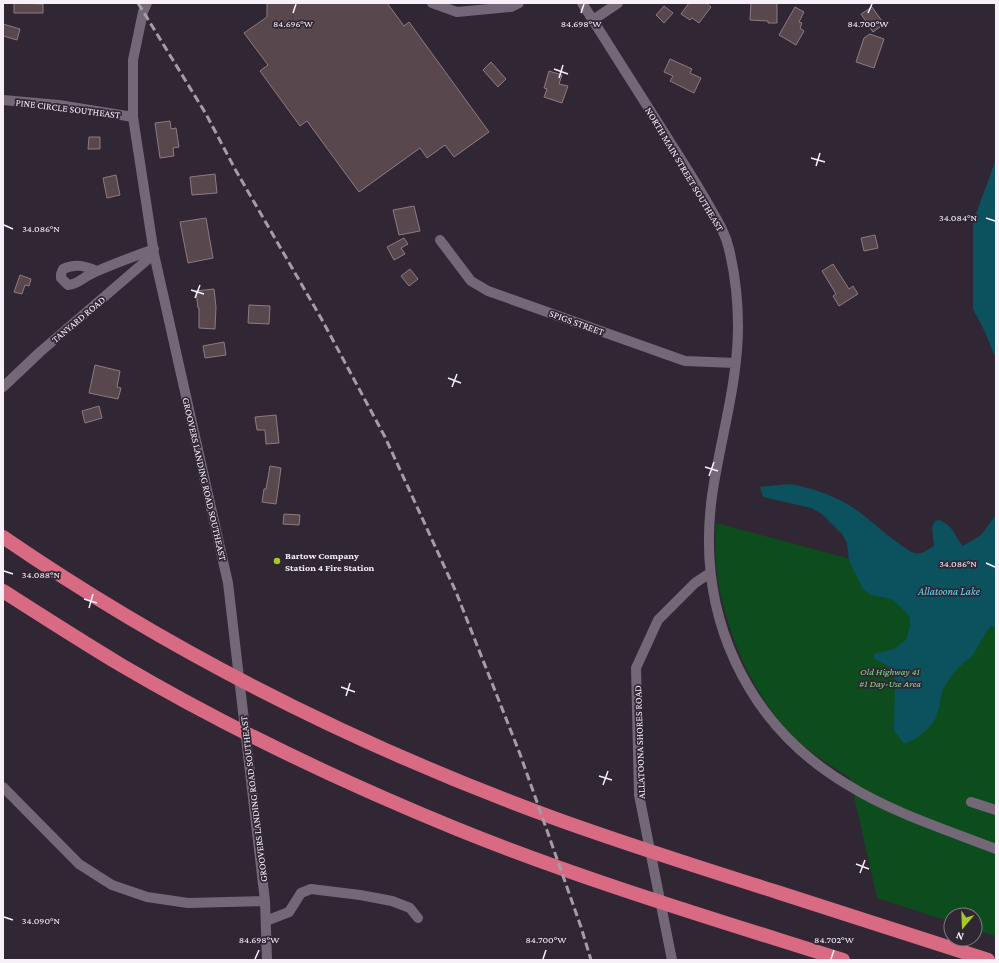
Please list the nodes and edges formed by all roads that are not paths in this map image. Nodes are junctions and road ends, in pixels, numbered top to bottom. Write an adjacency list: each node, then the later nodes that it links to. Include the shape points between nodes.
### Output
1 (147, 3): 9 (street, GROOVERS LANDING ROAD SOUTHEAST, via 133,60)
2 (432, 3): 6 (street, via 457,12)
3 (519, 3): 6 (street, via 511,7)
4 (582, 3): 7 (street, NORTH MAIN STREET SOUTHEAST)
5 (618, 3): 7 (street)
6 (464, 7)
7 (593, 20): 13 (street, NORTH MAIN STREET SOUTHEAST, via 687,168 724,232 730,253 737,304)
8 (3, 100): 9 (street, PINE CIRCLE SOUTHEAST, via 59,105)
9 (132, 117): 11 (street, GROOVERS LANDING ROAD SOUTHEAST)
10 (440, 240): 13 (street, SPIGS STREET, via 471,281 488,291 685,361)
11 (154, 252): 12 (street); 14 (street, TANYARD ROAD); 22 (street, GROOVERS LANDING ROAD SOUTHEAST, via 228,583)
12 (97, 271)
13 (735, 363): 16 (street, NORTH MAIN STREET SOUTHEAST, via 712,495 708,544)
14 (3, 387)
15 (3, 537): 28 (highway, via 143,626 228,674 424,767 550,817 620,841)
16 (710, 573): 21 (street, NORTH MAIN STREET SOUTHEAST, via 720,622 746,682 767,715 799,749 830,774 866,796); 26 (street, ALLATOONA SHORES ROAD, via 695,583 658,620 636,668 639,795)
17 (3, 591): 27 (highway, via 167,691 313,765 388,799 529,856)
18 (3, 787): 22 (street, via 78,864 112,885 147,897 188,903)
19 (971, 802): 20 (street)
20 (996, 810)
21 (996, 849)
22 (265, 901): 24 (street, GROOVERS LANDING ROAD SOUTHEAST)
23 (418, 918): 24 (street, via 410,908 392,901 311,889 301,893 289,912)
24 (266, 921): 25 (street, GROOVERS LANDING ROAD SOUTHEAST)
25 (267, 960)
26 (672, 960)
27 (843, 960)
28 (988, 960)

